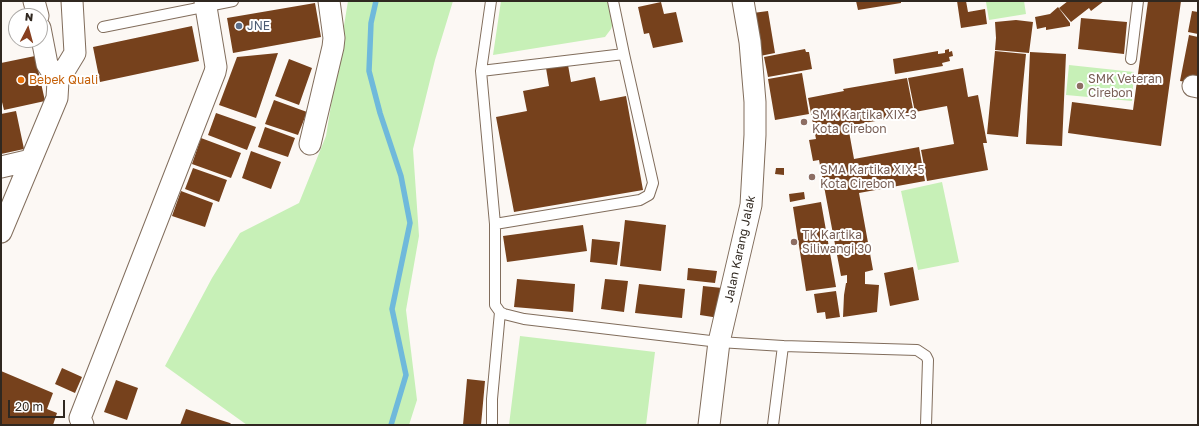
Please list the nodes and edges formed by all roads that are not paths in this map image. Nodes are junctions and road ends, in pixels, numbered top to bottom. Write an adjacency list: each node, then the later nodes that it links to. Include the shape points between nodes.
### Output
1 (72, 1): 14 (street, via 75,53)
2 (233, 1): 8 (lane)
3 (329, 1): 15 (street, via 333,47)
4 (491, 1): 13 (lane)
5 (613, 1): 11 (lane)
6 (743, 1): 21 (street, Jalan Karang Jalak, via 750,42 755,102 751,206)
7 (1138, 1): 12 (lane)
8 (205, 4): 9 (lane); 23 (street, via 215,72 80,418)
9 (103, 27)
10 (44, 48): 14 (street, via 47,64)
11 (624, 54): 13 (lane); 18 (lane, via 653,183 649,195 640,200)
12 (1131, 59)
13 (481, 71): 18 (lane)
14 (58, 81): 16 (street, via 57,98)
15 (310, 144)
16 (31, 160): 17 (street); 19 (street)
17 (1, 167)
18 (494, 224): 20 (lane, via 495,305)
19 (1, 232)
20 (500, 312): 21 (lane, via 524,319); 24 (lane)
21 (719, 342): 22 (lane); 25 (street, Jalan Karang Jalak)
22 (783, 346): 26 (lane); 27 (lane, via 917,350 923,353 928,360)
23 (83, 425)
24 (492, 425)
25 (709, 425)
26 (773, 425)
27 (926, 425)

